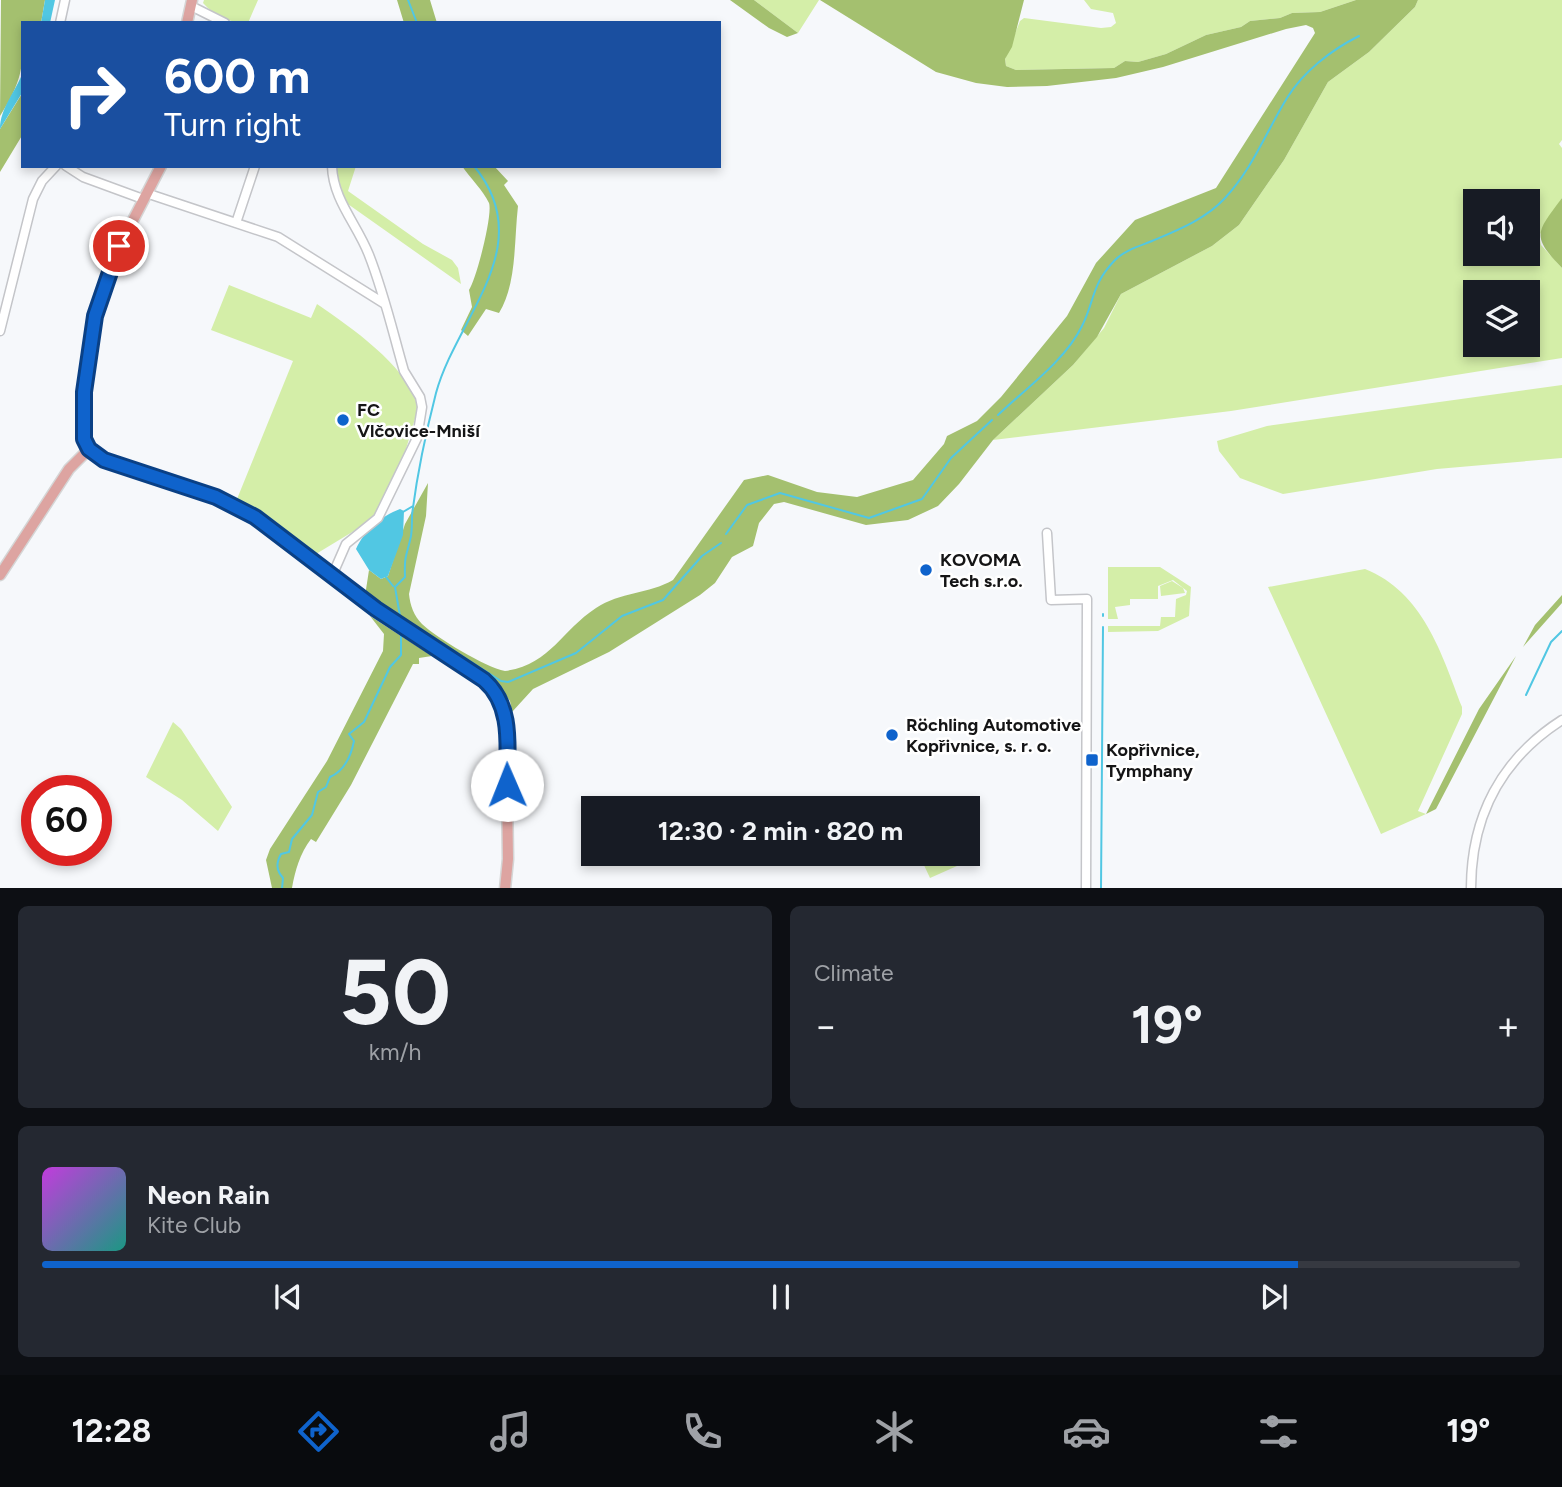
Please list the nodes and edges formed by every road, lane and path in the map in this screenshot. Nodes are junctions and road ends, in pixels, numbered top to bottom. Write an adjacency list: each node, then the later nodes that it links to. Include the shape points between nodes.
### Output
1 (65, 0): 3 (street)
2 (191, 3): 4 (main road); 5 (street)
3 (60, 21)
4 (187, 21)
5 (222, 21)
6 (54, 168): 14 (street, via 33,199)
7 (69, 168): 11 (street, via 83,177)
8 (161, 168): 11 (main road)
9 (254, 168): 12 (street)
10 (332, 168): 13 (street, via 334,191 363,242)
11 (145, 196): 12 (street); 15 (main road, via 112,261 95,316 82,429)
12 (236, 223): 13 (street, via 278,237)
13 (385, 304): 18 (street, via 404,371 420,397 419,431 378,518 346,544)
14 (0, 331)
15 (89, 449): 17 (main road, via 74,461); 18 (main road, via 104,460 237,507 281,534)
16 (1048, 533): 21 (street, via 1051,600 1087,599)
17 (0, 575)
18 (332, 576): 20 (main road, via 484,680 499,696 507,736)
19 (1562, 720): 22 (street, via 1515,758 1490,796 1474,841)
20 (505, 888)
21 (1086, 888)
22 (1471, 888)

